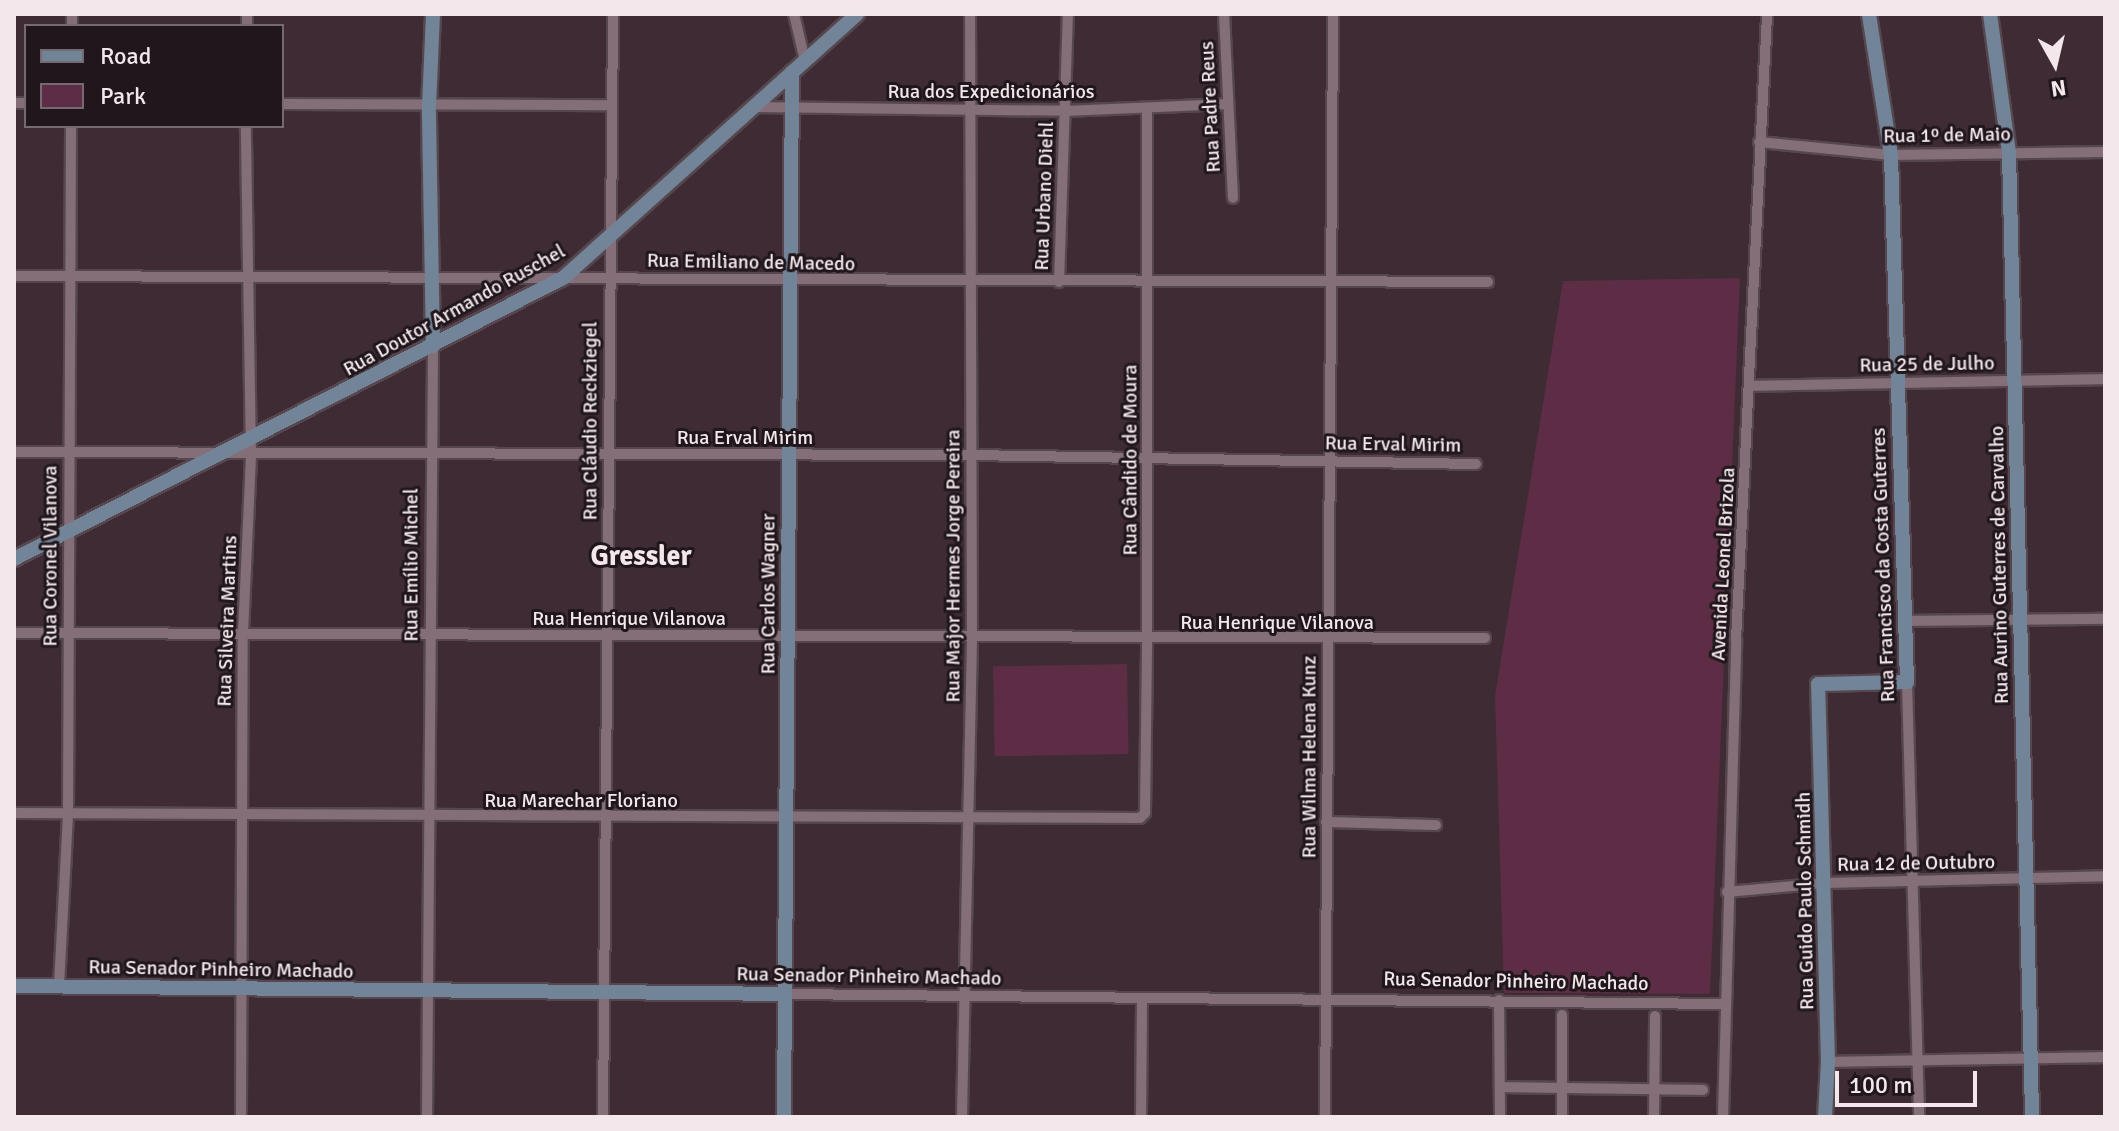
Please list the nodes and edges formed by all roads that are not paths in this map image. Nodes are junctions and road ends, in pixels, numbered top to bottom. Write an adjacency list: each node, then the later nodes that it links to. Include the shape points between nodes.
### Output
1 (433, 14): 17 (street, Rua Emílio Michel)
2 (613, 14): 16 (street, Rua Cláudio Reckziegel)
3 (794, 14): 12 (street)
4 (857, 14): 12 (street, Rua Doutor Armando Ruschel)
5 (970, 14): 21 (street, Rua Major Hermes Jorge Pereira)
6 (1068, 14): 22 (street, Rua Urbano Diehl)
7 (1224, 14): 15 (street, Rua Padre Reus)
8 (1333, 14): 41 (street, Rua Wilma Helena Kunz)
9 (1767, 14): 25 (street, Avenida Leonel Brizola)
10 (1869, 14): 28 (street, Rua Francisco da Costa Guterres)
11 (1990, 14): 26 (street, Rua Aurino Guterres de Carvalho)
12 (805, 61): 13 (street, Rua Doutor Armando Ruschel)
13 (792, 72): 18 (street, Rua Doutor Armando Ruschel); 19 (street, Rua Carlos Wagner)
14 (284, 104): 17 (street)
15 (1228, 104): 20 (street, Rua dos Expedicionários); 29 (street, Rua Padre Reus)
16 (611, 105): 17 (street); 30 (street, Rua Cláudio Reckziegel)
17 (429, 106): 34 (street, Rua Emílio Michel)
18 (753, 107): 19 (street, Rua dos Expedicionários); 30 (street, Rua Doutor Armando Ruschel)
19 (792, 108): 21 (street, Rua dos Expedicionários); 37 (street, Rua Carlos Wagner)
20 (1147, 108): 22 (street, Rua dos Expedicionários); 40 (street, Rua Cândido de Moura)
21 (970, 110): 22 (street, Rua dos Expedicionários); 38 (street, Rua Major Hermes Jorge Pereira)
22 (1065, 111): 39 (street, Rua Urbano Diehl)
23 (71, 128): 32 (street, Rua Coronel Vilanova)
24 (246, 128): 33 (street, Rua Silveira Martins)
25 (1759, 142): 28 (street, Rua 1º de Maio); 47 (street, Avenida Leonel Brizola)
26 (2009, 152): 27 (street, Rua 1º de Maio); 28 (street, Rua 1º de Maio); 45 (street, Rua Aurino Guterres de Carvalho)
27 (2105, 152)
28 (1891, 155): 46 (street, Rua Francisco da Costa Guterres)
29 (1233, 198)
30 (609, 241): 35 (street, Rua Doutor Armando Ruschel); 36 (street, Rua Cláudio Reckziegel)
31 (14, 276): 32 (street, Rua Emiliano de Macedo)
32 (70, 276): 33 (street, Rua Emiliano de Macedo); 50 (street, Rua Coronel Vilanova)
33 (245, 277): 34 (street, Rua Emiliano de Macedo); 48 (street, Rua Silveira Martins)
34 (432, 277): 35 (street, Rua Emiliano de Macedo); 43 (street, Rua Emílio Michel)
35 (563, 278): 36 (street, Rua Emiliano de Macedo); 43 (street, Rua Doutor Armando Ruschel)
36 (609, 278): 37 (street, Rua Emiliano de Macedo); 56 (street, Rua Cláudio Reckziegel)
37 (790, 281): 38 (street, Rua Emiliano de Macedo); 52 (street, Rua Carlos Wagner)
38 (971, 282): 39 (street, Rua Emiliano de Macedo); 53 (street, Rua Major Hermes Jorge Pereira)
39 (1059, 282): 40 (street, Rua Emiliano de Macedo)
40 (1149, 282): 41 (street, Rua Emiliano de Macedo); 57 (street, Rua Cândido de Moura)
41 (1332, 282): 42 (street, Rua Emiliano de Macedo); 58 (street, Rua Wilma Helena Kunz)
42 (1488, 282)
43 (433, 346): 48 (street, Rua Doutor Armando Ruschel); 51 (street, Rua Emílio Michel)
44 (2105, 379): 45 (street, Rua 25 de Julho)
45 (2015, 381): 46 (street, Rua 25 de Julho); 63 (street, Rua Aurino Guterres de Carvalho)
46 (1898, 383): 47 (street, Rua 25 de Julho); 64 (street, Rua Francisco da Costa Guterres)
47 (1750, 386): 90 (street, Avenida Leonel Brizola)
48 (250, 440): 54 (street, Rua Doutor Armando Ruschel); 55 (street, Rua Silveira Martins)
49 (14, 452): 50 (street, Rua Erval Mirim)
50 (68, 452): 54 (street, Rua Erval Mirim); 60 (street, Rua Coronel Vilanova)
51 (432, 453): 55 (street, Rua Erval Mirim); 56 (street, Rua Erval Mirim); 68 (street, Rua Emílio Michel)
52 (789, 455): 53 (street, Rua Erval Mirim); 56 (street, Rua Erval Mirim); 70 (street, Rua Carlos Wagner)
53 (971, 455): 57 (street, Rua Erval Mirim); 72 (street, Rua Major Hermes Jorge Pereira)
54 (223, 456): 55 (street, Rua Erval Mirim); 60 (street, Rua Doutor Armando Ruschel)
55 (251, 456): 67 (street, Rua Silveira Martins)
56 (608, 456): 69 (street, Rua Cláudio Reckziegel)
57 (1148, 458): 58 (street, Rua Erval Mirim); 74 (street, Rua Cândido de Moura)
58 (1329, 461): 59 (street, Rua Erval Mirim); 73 (street, Rua Wilma Helena Kunz)
59 (1476, 464)
60 (68, 532): 61 (street, Rua Doutor Armando Ruschel); 65 (street, Rua Coronel Vilanova)
61 (14, 559)
62 (2105, 619): 63 (street)
63 (2020, 620): 64 (street); 87 (street, Rua Aurino Guterres de Carvalho)
64 (1905, 621): 75 (street, Rua Francisco da Costa Guterres)
65 (68, 632): 66 (street, Rua Henrique Vilanova); 67 (street, Rua Henrique Vilanova); 78 (street, Rua Coronel Vilanova)
66 (14, 633)
67 (243, 633): 68 (street, Rua Henrique Vilanova); 79 (street, Rua Silveira Martins)
68 (430, 634): 69 (street, Rua Henrique Vilanova); 81 (street, Rua Emílio Michel)
69 (606, 637): 70 (street, Rua Henrique Vilanova); 80 (street, Rua Cláudio Reckziegel)
70 (788, 637): 72 (street, Rua Henrique Vilanova); 82 (street, Rua Carlos Wagner)
71 (1485, 638): 73 (street, Rua Henrique Vilanova)
72 (972, 639): 74 (street, Rua Henrique Vilanova); 83 (street, Rua Major Hermes Jorge Pereira)
73 (1328, 640): 74 (street, Rua Henrique Vilanova); 84 (street, Rua Wilma Helena Kunz)
74 (1147, 641): 77 (street, Rua Cândido de Moura)
75 (1907, 682): 88 (street, Rua Francisco da Costa Guterres); 89 (street, Rua Guido Paulo Schmidh, via 1818,684)
76 (14, 813): 78 (street, Rua Marechar Floriano)
77 (1145, 813): 83 (street, Rua Marechar Floriano, via 1132,821)
78 (68, 814): 79 (street, Rua Marechar Floriano); 92 (street, Rua Coronel Vilanova)
79 (242, 817): 81 (street, Rua Marechar Floriano); 93 (street, Rua Silveira Martins)
80 (605, 817): 81 (street, Rua Marechar Floriano); 82 (street, Rua Marechar Floriano); 95 (street, Rua Cláudio Reckziegel)
81 (429, 818): 94 (street, Rua Emílio Michel)
82 (786, 818): 83 (street, Rua Marechar Floriano); 96 (street, Rua Carlos Wagner)
83 (968, 820): 97 (street, Rua Major Hermes Jorge Pereira)
84 (1326, 822): 85 (street); 98 (street, Rua Wilma Helena Kunz)
85 (1436, 825)
86 (2105, 876): 87 (street, Rua 12 de Outubro)
87 (2025, 878): 88 (street, Rua 12 de Outubro); 105 (street, Rua Aurino Guterres de Carvalho)
88 (1910, 881): 89 (street, Rua 12 de Outubro); 106 (street, Rua Francisco da Costa Guterres)
89 (1825, 883): 90 (street, Rua 12 de Outubro); 107 (street, Rua Guido Paulo Schmidh)
90 (1727, 892): 101 (street, Avenida Leonel Brizola)
91 (14, 986): 92 (street, Rua Senador Pinheiro Machado)
92 (59, 986): 93 (street, Rua Senador Pinheiro Machado)
93 (241, 992): 94 (street, Rua Senador Pinheiro Machado); 112 (street, Rua Silveira Martins)
94 (428, 992): 95 (street, Rua Senador Pinheiro Machado); 113 (street, Rua Emílio Michel)
95 (604, 993): 96 (street, Rua Senador Pinheiro Machado); 114 (street, Rua Cláudio Reckziegel)
96 (785, 994): 97 (street, Rua Senador Pinheiro Machado); 115 (street, Rua Carlos Wagner)
97 (964, 997): 99 (street, Rua Senador Pinheiro Machado); 116 (street, Rua Major Hermes Jorge Pereira)
98 (1325, 999): 99 (street, Rua Senador Pinheiro Machado); 100 (street, Rua Senador Pinheiro Machado); 118 (street, Rua Wilma Helena Kunz)
99 (1142, 1000): 117 (street)
100 (1499, 1000): 101 (street, Rua Senador Pinheiro Machado); 108 (street)
101 (1723, 1004): 122 (street, Avenida Leonel Brizola)
102 (1562, 1015): 109 (street)
103 (1655, 1016): 110 (street)
104 (2105, 1057): 105 (street)
105 (2031, 1058): 106 (street); 125 (street, Rua Aurino Guterres de Carvalho)
106 (1917, 1060): 107 (street); 124 (street, Rua Francisco da Costa Guterres)
107 (1828, 1062): 123 (street, Rua Guido Paulo Schmidh)
108 (1500, 1087): 109 (street); 119 (street)
109 (1562, 1087): 110 (street); 120 (street)
110 (1654, 1089): 111 (street); 121 (street)
111 (1703, 1090)
112 (241, 1117)
113 (427, 1117)
114 (603, 1117)
115 (784, 1117)
116 (962, 1117)
117 (1141, 1117)
118 (1325, 1117)
119 (1500, 1117)
120 (1562, 1117)
121 (1654, 1117)
122 (1723, 1117)
123 (1825, 1117)
124 (1919, 1117)
125 (2032, 1117)

